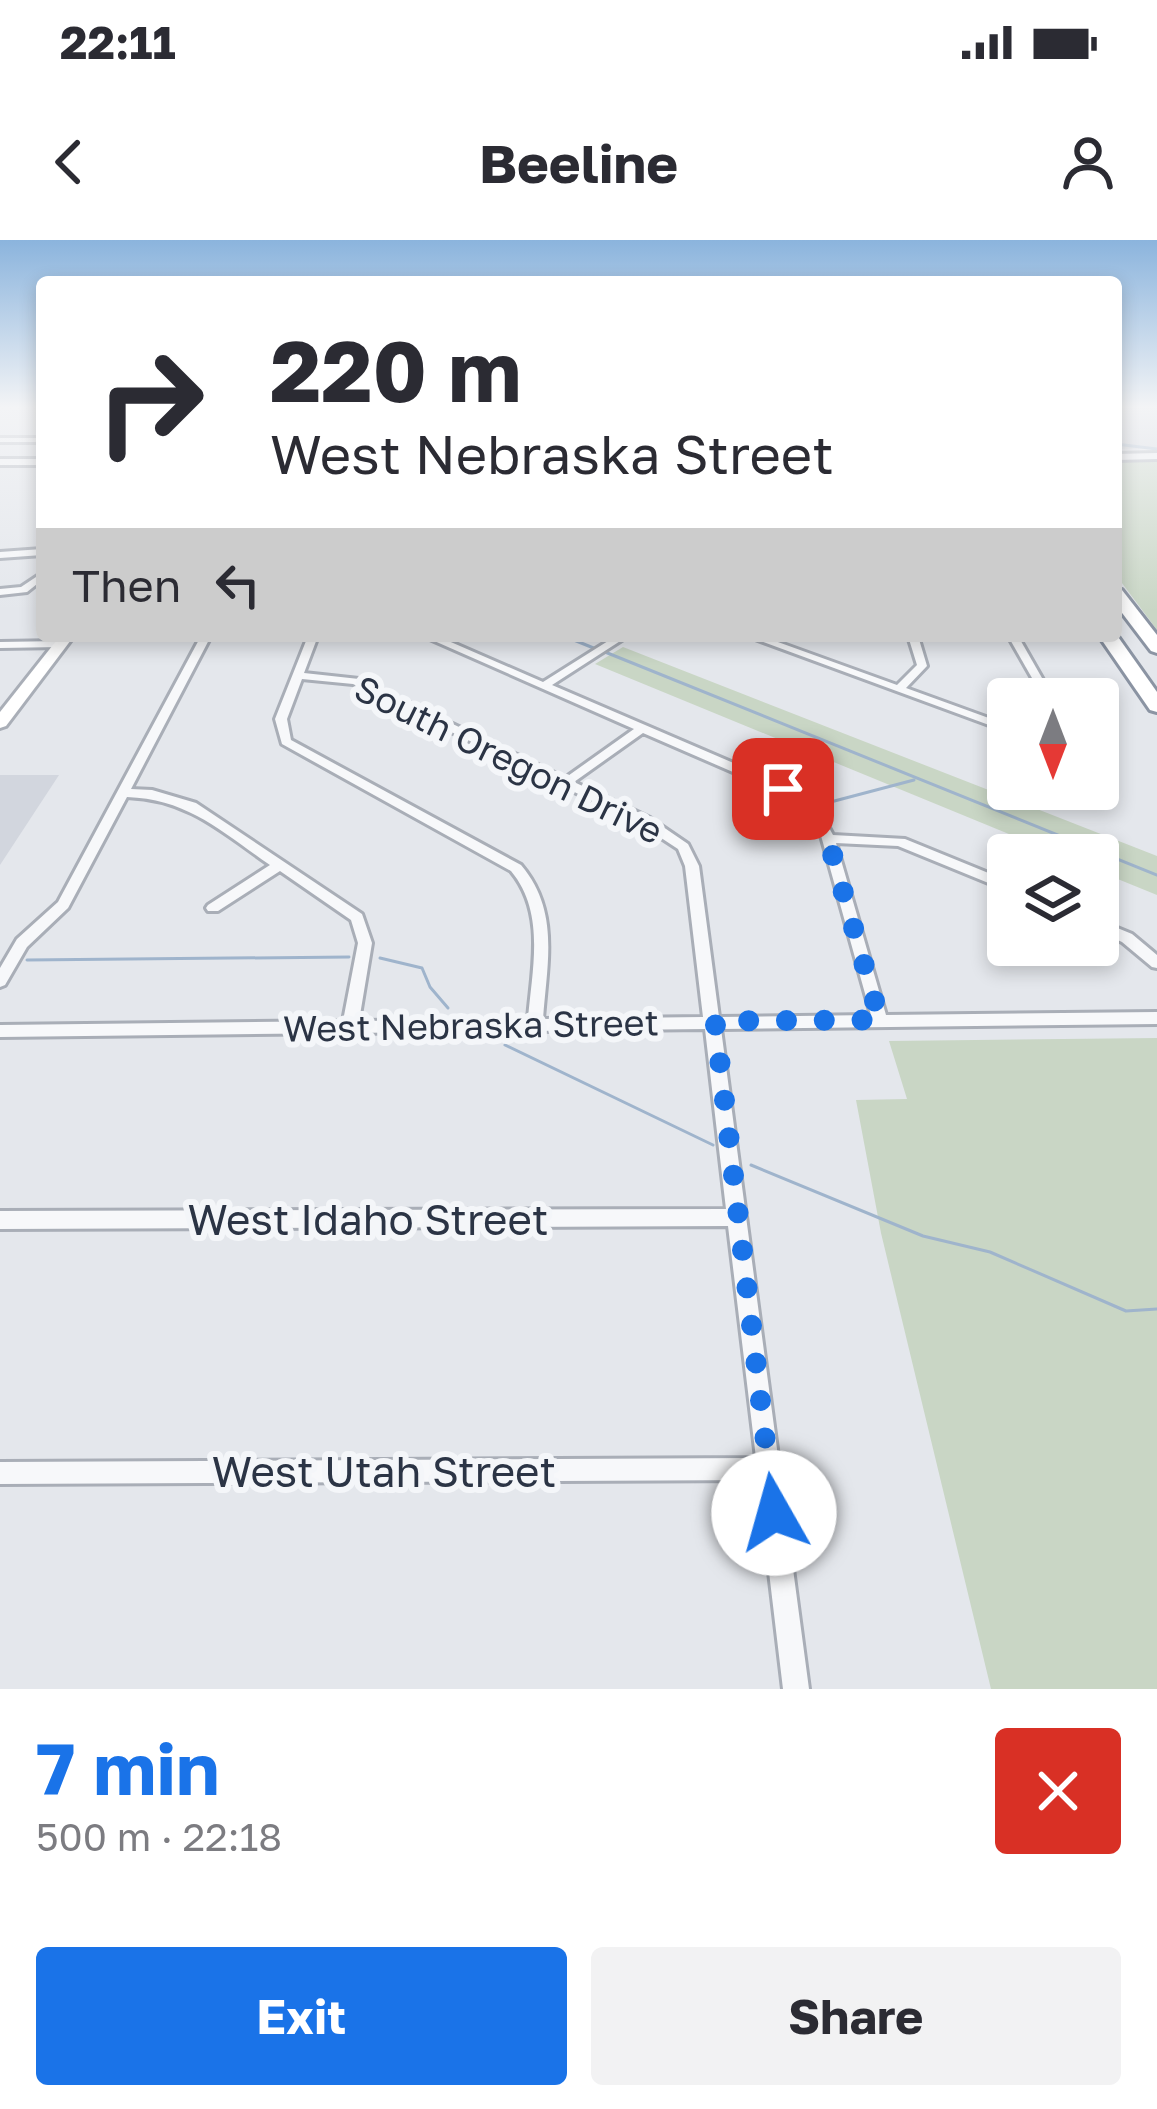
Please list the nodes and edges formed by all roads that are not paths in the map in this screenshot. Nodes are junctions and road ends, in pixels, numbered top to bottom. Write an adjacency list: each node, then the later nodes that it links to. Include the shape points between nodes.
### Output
1 (36, 552): 2 (street)
2 (0, 555)
3 (36, 579): 4 (street, via 19,592)
4 (0, 592)
5 (1122, 602): 17 (highway)
6 (38, 642): 16 (street)
7 (62, 642): 23 (main road)
8 (203, 642): 27 (street)
9 (311, 642): 18 (street)
10 (442, 642): 20 (street)
11 (613, 642): 20 (street)
12 (775, 642): 21 (street)
13 (915, 642): 21 (street, via 922,666)
14 (1016, 642): 19 (street)
15 (1112, 642): 22 (highway)
16 (0, 645)
17 (1157, 646)
18 (299, 676): 26 (street, South Oregon Drive, via 355,681); 38 (street, via 281,719 286,742 532,884 539,909)
19 (1037, 678)
20 (543, 686): 25 (street)
21 (899, 689): 24 (street)
22 (1157, 706)
23 (3, 716)
24 (987, 721)
25 (642, 728): 26 (street); 28 (street, via 801,798)
26 (565, 784): 37 (street, South Oregon Drive, via 683,847)
27 (125, 794): 29 (street, via 192,806); 34 (street, via 63,904 22,943)
28 (828, 839): 30 (street, via 923,848); 36 (street)
29 (280, 865): 31 (street); 39 (street, via 363,925)
30 (987, 877)
31 (213, 908)
32 (1119, 935): 33 (street)
33 (1157, 963)
34 (0, 981)
35 (1157, 1018): 36 (street, West Nebraska Street)
36 (880, 1020): 37 (street, West Nebraska Street)
37 (715, 1021): 38 (street, West Nebraska Street); 41 (street)
38 (535, 1026): 39 (street, West Nebraska Street)
39 (350, 1028): 40 (street, West Nebraska Street)
40 (0, 1031)
41 (737, 1217): 42 (street, West Idaho Street); 43 (street)
42 (0, 1220)
43 (768, 1469): 44 (street, West Utah Street); 45 (street)
44 (0, 1473)
45 (796, 1689)

